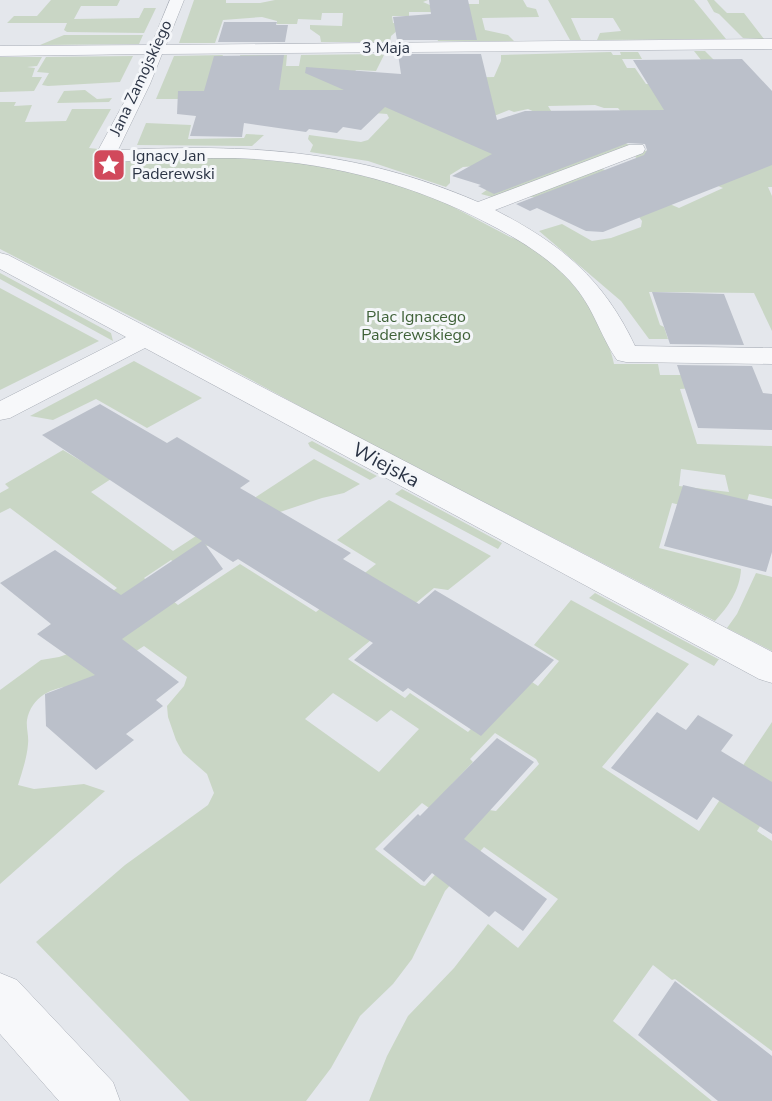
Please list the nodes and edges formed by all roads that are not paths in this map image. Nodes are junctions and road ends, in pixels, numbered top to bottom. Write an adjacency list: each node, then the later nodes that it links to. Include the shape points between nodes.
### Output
1 (177, 0): 3 (street, Jana Zamojskiego)
2 (772, 44): 3 (street, 3 Maja)
3 (156, 50): 4 (street, 3 Maja); 6 (street, Jana Zamojskiego, via 105,156 248,153 306,159 411,182)
4 (0, 51)
5 (636, 149): 6 (street)
6 (478, 208): 9 (street, via 539,242 573,272 601,305 626,354)
7 (0, 260): 8 (street, Wiejska)
8 (146, 337): 10 (street); 11 (street, Wiejska)
9 (772, 356)
10 (0, 411)
11 (772, 669)
12 (0, 997): 13 (street)
13 (94, 1101)

